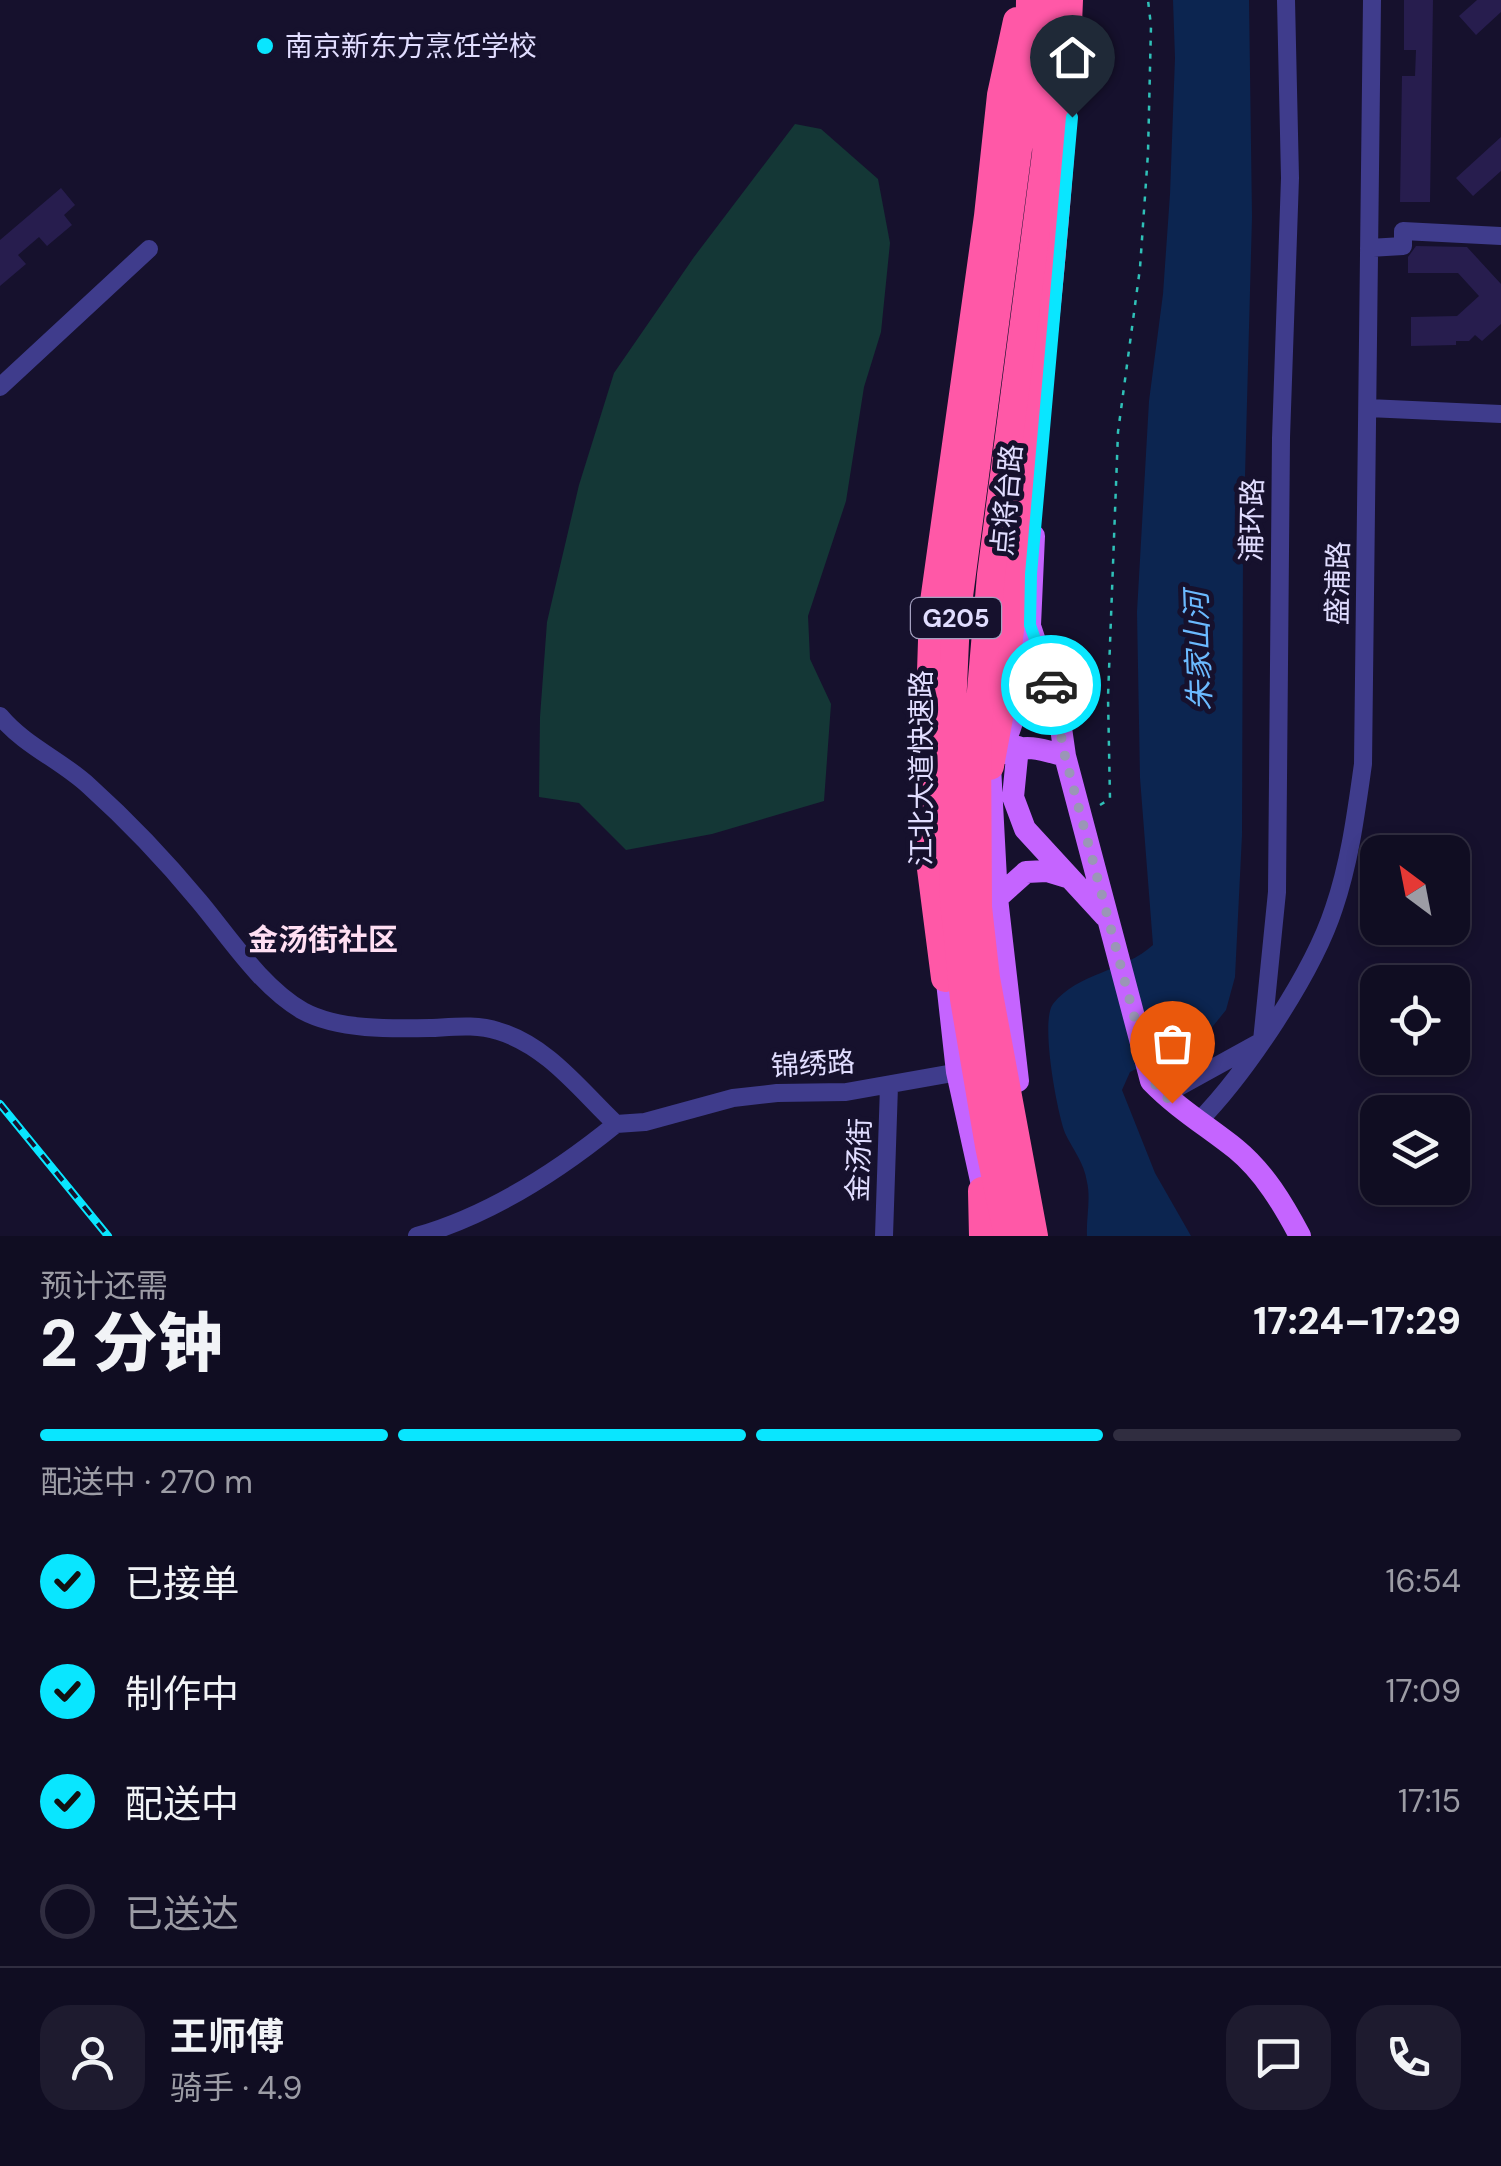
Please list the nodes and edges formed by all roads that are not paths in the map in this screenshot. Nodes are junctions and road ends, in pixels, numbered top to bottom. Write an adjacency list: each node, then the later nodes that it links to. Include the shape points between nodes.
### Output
1 (1022, 0): 21 (main road, 点将台路, via 945,634); 21 (highway, bridge, via 1000,95 933,609 926,830); 34 (highway, 江北大道快速路 / G205, bridge, via 1029,66 956,619 951,731 960,959)
2 (1055, 0): 35 (highway, 江北大道快速路 / G205, bridge, via 1046,154 991,575 977,737 980,924)
3 (1069, 0): 17 (highway, via 1049,296)
4 (1080, 0): 13 (main road, 点将台路)
5 (1286, 0): 22 (street, 浦环路, via 1290,178 1278,874)
6 (1372, 0): 8 (street, 盛浦路)
7 (1501, 236): 8 (street, via 1403,231 1403,246)
8 (1370, 248): 11 (street, 盛浦路)
9 (149, 250): 10 (street)
10 (0, 387)
11 (1368, 408): 12 (street); 22 (street, 盛浦路, via 1363,764 1352,841 1334,911)
12 (1501, 414)
13 (1030, 625): 16 (main road, via 1056,701); 17 (main road, 点将台路, via 1020,700)
14 (0, 716): 28 (street, via 149,842 242,954 304,1012 334,1022 498,1030 543,1052)
15 (1018, 747): 16 (main road); 17 (main road); 18 (main road, via 1012,797 1025,829)
16 (1065, 756): 20 (main road)
17 (990, 766): 19 (main road, 点将台路)
18 (1070, 878): 19 (main road, via 1026,872); 20 (main road)
19 (997, 898): 23 (main road, 点将台路)
20 (1111, 922): 26 (main road)
21 (945, 978): 24 (main road, 点将台路)
22 (1262, 1040): 26 (street); 27 (street, 盛浦路)
23 (1015, 1062): 24 (street, 锦绣路); 36 (main road, 点将台路)
24 (957, 1072): 25 (street, 锦绣路); 29 (main road, 点将台路)
25 (889, 1086): 28 (street, 锦绣路, via 733,1098); 31 (street, 金汤街)
26 (1158, 1088): 27 (main road)
27 (1198, 1122): 37 (main road, via 1260,1172)
28 (616, 1124): 30 (street, via 512,1198)
29 (982, 1191): 32 (highway); 33 (main road)
30 (417, 1236)
31 (884, 1236)
32 (982, 1236)
33 (994, 1236)
34 (1008, 1236)
35 (1034, 1236)
36 (1047, 1236)
37 (1300, 1236)

